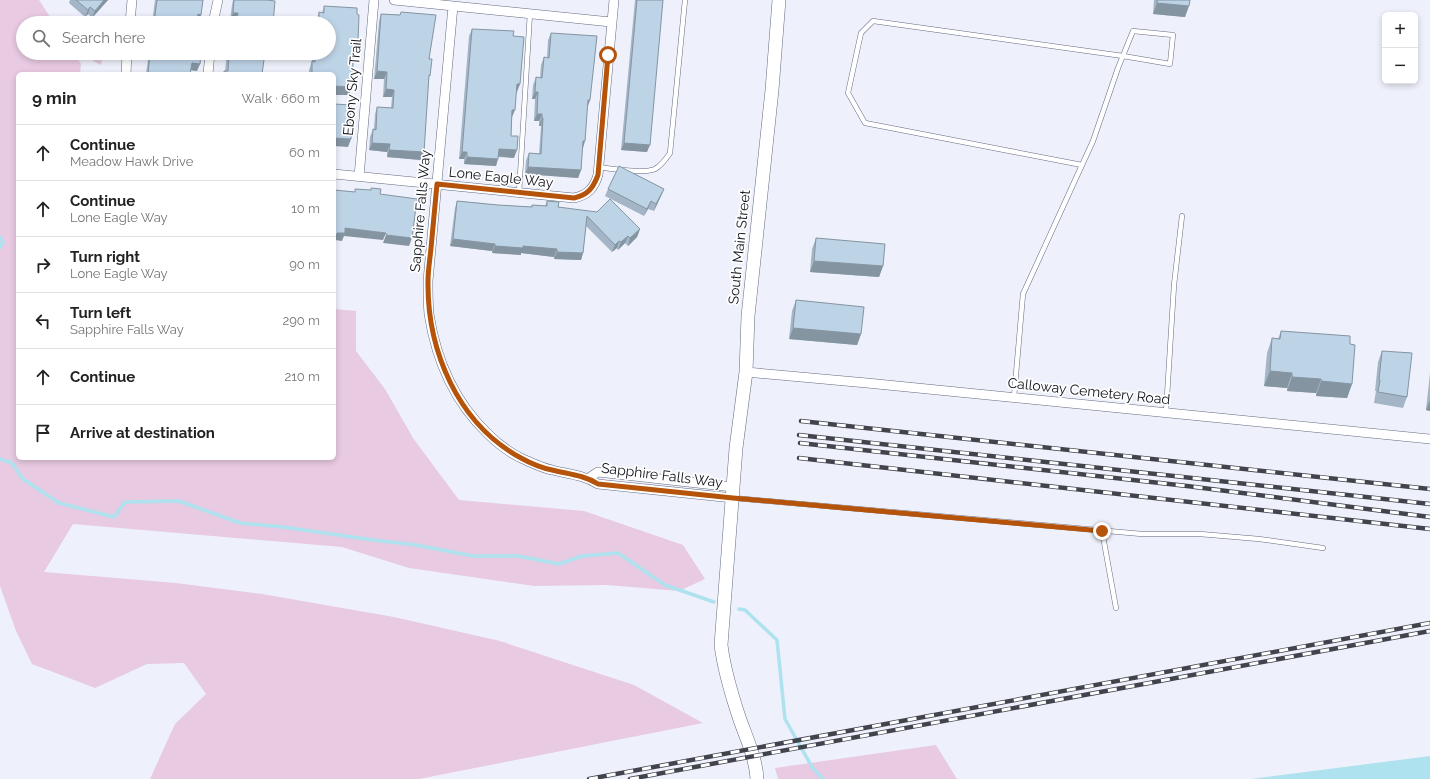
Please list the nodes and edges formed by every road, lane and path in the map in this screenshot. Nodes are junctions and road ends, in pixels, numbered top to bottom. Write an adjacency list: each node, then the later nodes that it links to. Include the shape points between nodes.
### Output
1 (132, 0): 10 (street)
2 (218, 0): 11 (street)
3 (374, 0): 21 (street, Ebony Sky Trail)
4 (394, 0): 8 (street)
5 (614, 0): 12 (street, Lone Eagle Way)
6 (685, 0): 19 (lane, via 670,153 664,162 654,169)
7 (779, 0): 25 (street, South Main Street, via 748,316)
8 (453, 6): 9 (street); 22 (street, Sapphire Falls Way)
9 (530, 13): 12 (street); 23 (lane)
10 (131, 16)
11 (215, 16)
12 (611, 22): 19 (street, Lone Eagle Way)
13 (1123, 56): 13 (lane, via 1133,31 1173,35 1170,64); 18 (lane); 18 (lane, via 873,21 861,33 848,92 865,123)
14 (127, 60): 16 (street)
15 (209, 60): 17 (street)
16 (126, 72)
17 (208, 72)
18 (1082, 165): 26 (lane, via 1022,294)
19 (598, 167): 23 (street, Lone Eagle Way, via 595,184 582,196 574,198)
20 (336, 174): 21 (street, Lone Eagle Way)
21 (359, 177): 22 (street, Lone Eagle Way)
22 (437, 184): 23 (street, Lone Eagle Way); 29 (street, Sapphire Falls Way, via 428,281 431,320 435,344 445,373 472,418 498,443 521,458 550,470 589,478 598,472)
23 (519, 193)
24 (1182, 216): 27 (lane, via 1174,285)
25 (746, 372): 26 (street, Calloway Cemetery Road); 29 (street, South Main Street)
26 (1014, 397): 27 (street, Calloway Cemetery Road)
27 (1166, 412): 28 (street, Calloway Cemetery Road)
28 (1430, 439)
29 (733, 492): 30 (lane); 33 (street, South Main Street, via 720,645 739,718 757,767)
30 (1102, 531): 31 (lane, via 1200,534); 32 (lane)
31 (1324, 548)
32 (1116, 608)
33 (757, 779)

